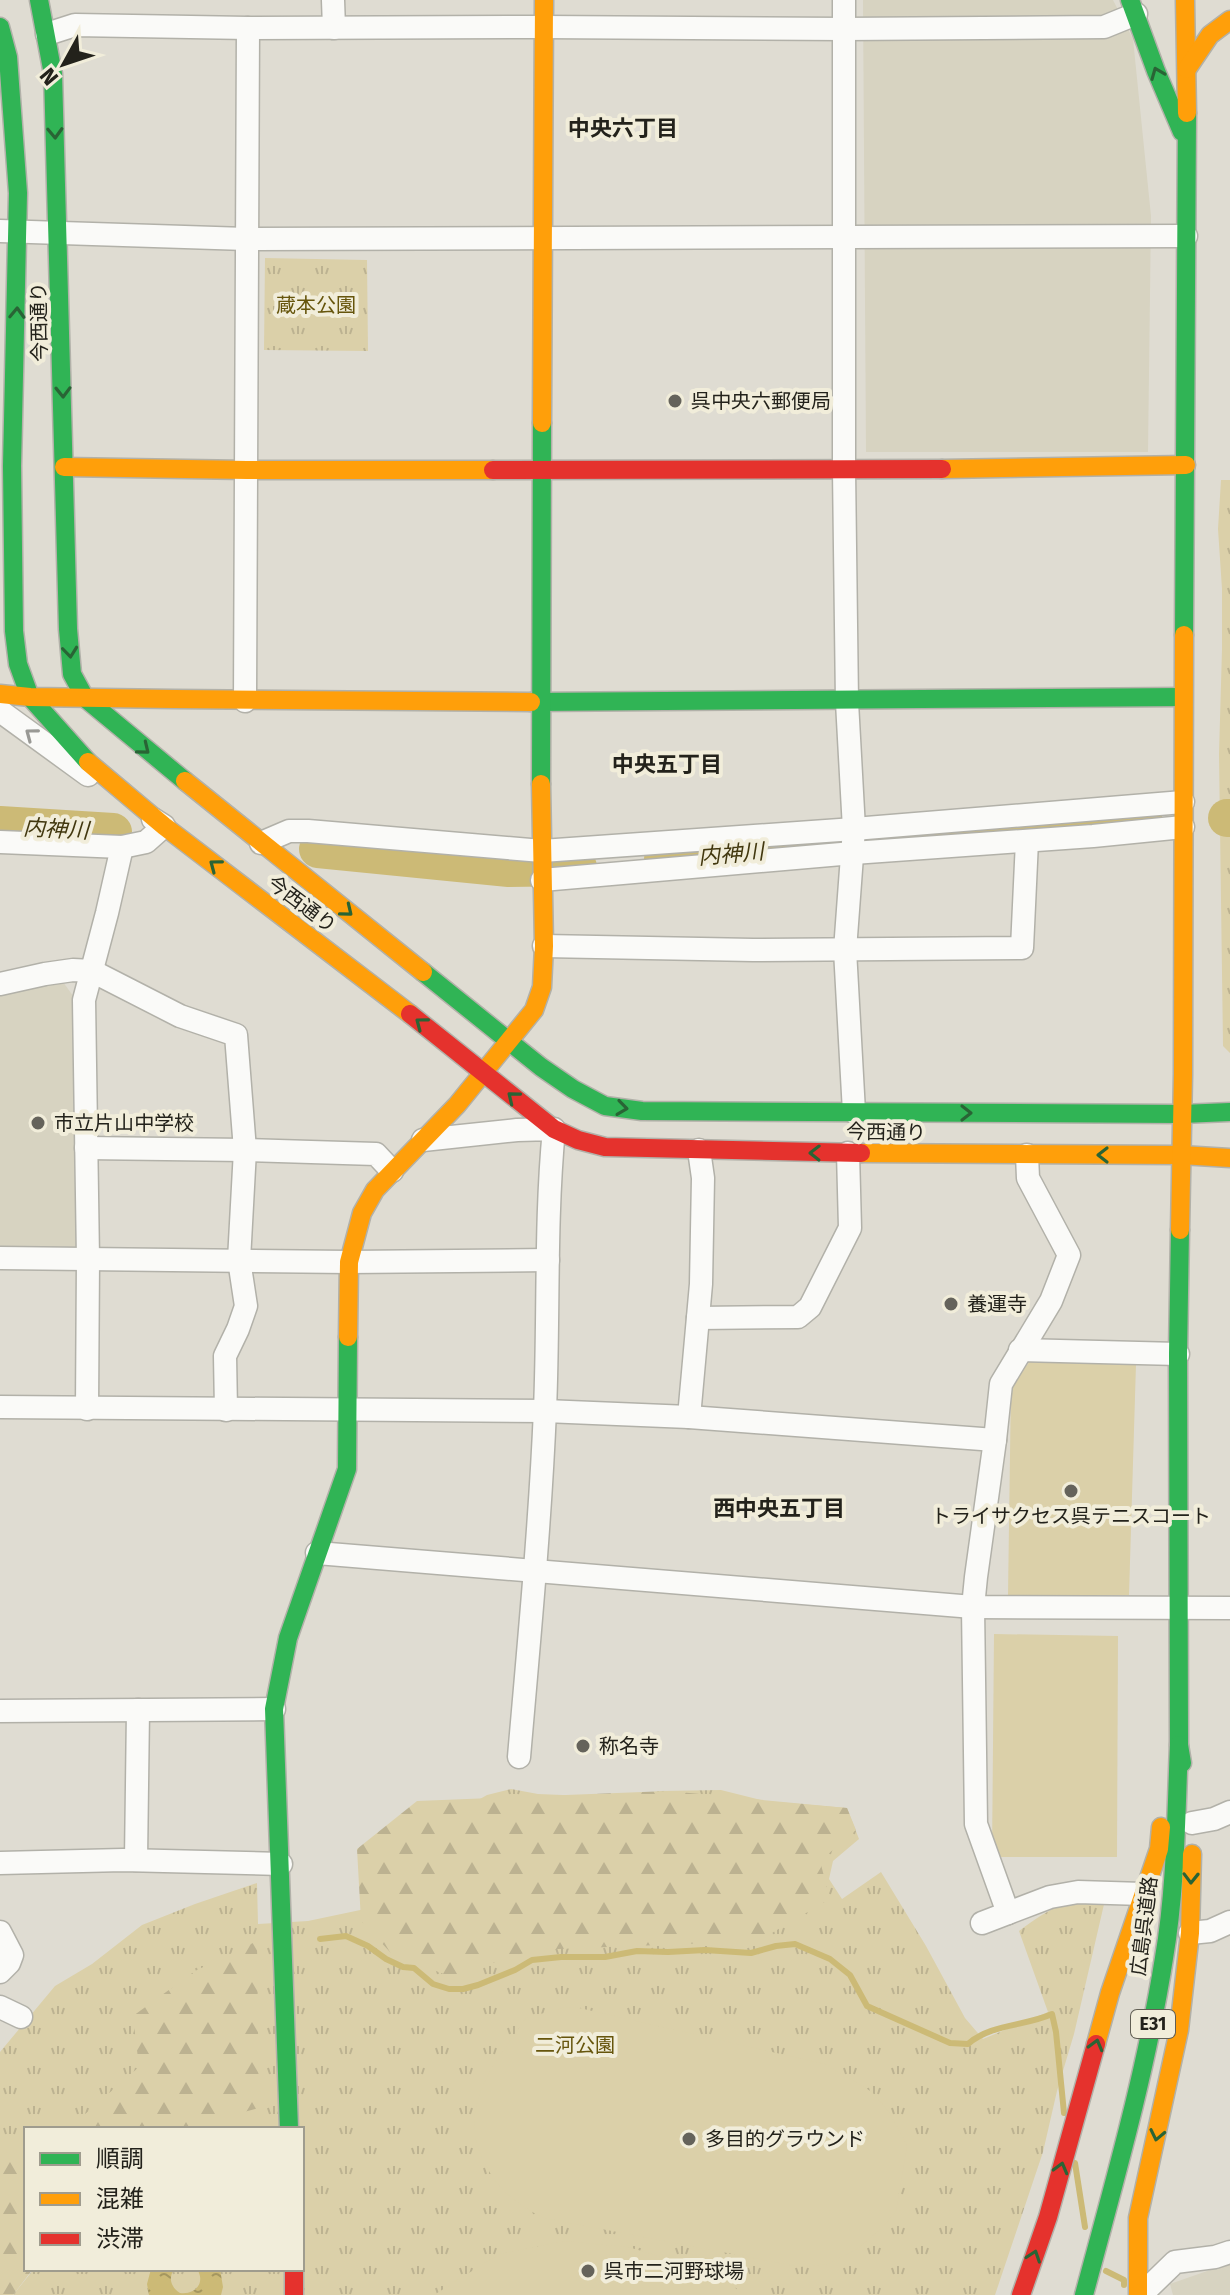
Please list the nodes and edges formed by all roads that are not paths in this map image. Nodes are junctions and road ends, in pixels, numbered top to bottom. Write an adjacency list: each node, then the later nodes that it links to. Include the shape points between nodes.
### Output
1 (39, 0): 13 (main road, 今西通り)
2 (333, 0): 11 (street)
3 (544, 0): 9 (main road)
4 (844, 0): 12 (street)
5 (1185, 0): 14 (main road)
6 (1133, 7): 12 (street, via 1104,27); 15 (main road, one-way to 6)
7 (1230, 20): 14 (main road, via 1200,47)
8 (0, 27): 16 (main road, 今西通り, via 8,57 18,193)
9 (544, 27): 11 (street); 12 (street); 21 (main road)
10 (248, 28): 11 (street); 13 (street, via 75,25); 20 (street)
11 (334, 28)
12 (844, 29): 19 (street)
13 (47, 34): 17 (main road, 今西通り, one-way to 17)
14 (1187, 69): 15 (main road)
15 (1188, 145): 18 (main road)
16 (9, 231): 17 (street); 23 (main road, 今西通り, one-way to 16)
17 (58, 234): 20 (street); 24 (main road, 今西通り, one-way to 24)
18 (1186, 236): 19 (street); 22 (main road)
19 (844, 238): 21 (street); 27 (street)
20 (246, 239): 21 (street); 26 (street)
21 (543, 239): 25 (main road)
22 (1186, 465): 27 (main road); 30 (main road)
23 (6, 466): 29 (main road, 今西通り, via 14,631)
24 (64, 467): 26 (main road); 31 (main road, 今西通り, one-way to 31, via 72,674)
25 (542, 469): 26 (main road); 27 (main road); 33 (main road)
26 (247, 470): 32 (street)
27 (844, 470): 34 (street)
28 (0, 694): 29 (main road)
29 (30, 697): 31 (main road); 37 (main road, 今西通り, via 88,762)
30 (1183, 697): 34 (main road); 36 (main road)
31 (85, 698): 32 (main road); 42 (main road, 今西通り, one-way to 42)
32 (245, 701): 33 (main road)
33 (540, 702): 34 (main road); 44 (main road)
34 (847, 702): 41 (street)
35 (0, 711): 37 (street, one-way to 35)
36 (1183, 802): 38 (main road); 41 (street)
37 (164, 826): 43 (street, via 146,842); 51 (main road, 今西通り, one-way to 37)
38 (1183, 827): 39 (street); 54 (main road)
39 (1027, 841): 41 (street); 47 (street, via 1022,948)
40 (0, 842): 43 (street)
41 (853, 842): 44 (street); 45 (street); 47 (street)
42 (261, 843): 44 (street, via 289,831 308,831); 50 (main road, 今西通り, one-way to 50)
43 (122, 847): 48 (street)
44 (542, 852): 45 (main road)
45 (542, 879): 46 (main road)
46 (544, 946): 47 (street); 50 (main road, via 542,987 534,1010)
47 (845, 950): 52 (street)
48 (92, 971): 49 (street); 57 (street, via 84,1000); 58 (street, via 180,1016 236,1035)
49 (0, 984)
50 (508, 1041): 51 (main road); 52 (main road, 今西通り, one-way to 52, via 605,1106 642,1111)
51 (482, 1072): 55 (main road, 今西通り, one-way to 51); 56 (main road)
52 (854, 1112): 54 (main road, 今西通り, one-way to 54)
53 (1230, 1112): 54 (main road, 今西通り)
54 (1182, 1114): 62 (main road)
55 (554, 1129): 56 (street); 59 (main road, 今西通り, via 605,1147); 68 (street)
56 (423, 1140): 64 (main road)
57 (86, 1148): 58 (street); 66 (street)
58 (245, 1150): 64 (street, via 376,1154); 67 (street)
59 (699, 1150): 60 (main road, 今西通り, one-way to 59); 70 (street, via 703,1178)
60 (848, 1153): 61 (main road, 今西通り); 70 (street, via 850,1228 810,1307 798,1317)
61 (1027, 1155): 62 (main road, 今西通り, one-way to 61); 71 (street, via 1028,1178 1069,1255 1051,1301)
62 (1181, 1155): 63 (main road, 今西通り); 72 (main road)
63 (1230, 1158)
64 (392, 1171): 69 (main road, via 362,1213)
65 (0, 1258): 66 (street)
66 (88, 1259): 67 (street); 74 (street)
67 (239, 1260): 69 (street); 75 (street, via 246,1306 225,1356)
68 (548, 1260): 69 (street); 77 (street)
69 (349, 1262): 76 (main road)
70 (698, 1318): 78 (street)
71 (1020, 1350): 72 (street); 79 (street, via 1001,1384)
72 (1178, 1354): 82 (main road)
73 (0, 1407): 74 (street)
74 (87, 1409): 75 (street)
75 (226, 1410): 76 (street)
76 (346, 1411): 77 (street); 80 (main road, via 347,1469)
77 (545, 1411): 78 (street); 81 (street)
78 (689, 1417): 79 (street)
79 (995, 1440): 83 (street)
80 (317, 1553): 81 (street); 85 (main road, via 288,1638)
81 (536, 1571): 83 (street); 89 (street)
82 (1180, 1606): 83 (street); 84 (street); 88 (main road); 95 (main road, via 1159,1849)
83 (973, 1607): 96 (street, via 976,1824)
84 (1230, 1608)
85 (274, 1709): 86 (street); 94 (main road)
86 (138, 1710): 87 (street); 92 (street)
87 (0, 1711)
88 (1179, 1745): 91 (main road); 109 (main road, 広島呉道路 / E31, via 1165,1954 1130,2126)
89 (519, 1757)
90 (1230, 1812): 91 (street)
91 (1192, 1823): 100 (main road, one-way to 100)
92 (136, 1860): 93 (street); 94 (street)
93 (0, 1863)
94 (281, 1864): 104 (main road)
95 (1143, 1894): 96 (street, via 1078,1892); 108 (main road, one-way to 95)
96 (1008, 1913): 98 (street)
97 (1230, 1922): 100 (street)
98 (982, 1923)
99 (0, 1932): 101 (street, via 12,1955)
100 (1190, 1933): 110 (main road, one-way to 110, via 1179,2030 1138,2218)
101 (0, 1972)
102 (0, 2007): 103 (street)
103 (21, 2017)
104 (289, 2127)
105 (1230, 2252): 110 (street, via 1175,2262)
106 (294, 2271): 107 (main road)
107 (294, 2295)
108 (1021, 2295)
109 (1084, 2295)
110 (1140, 2295)

